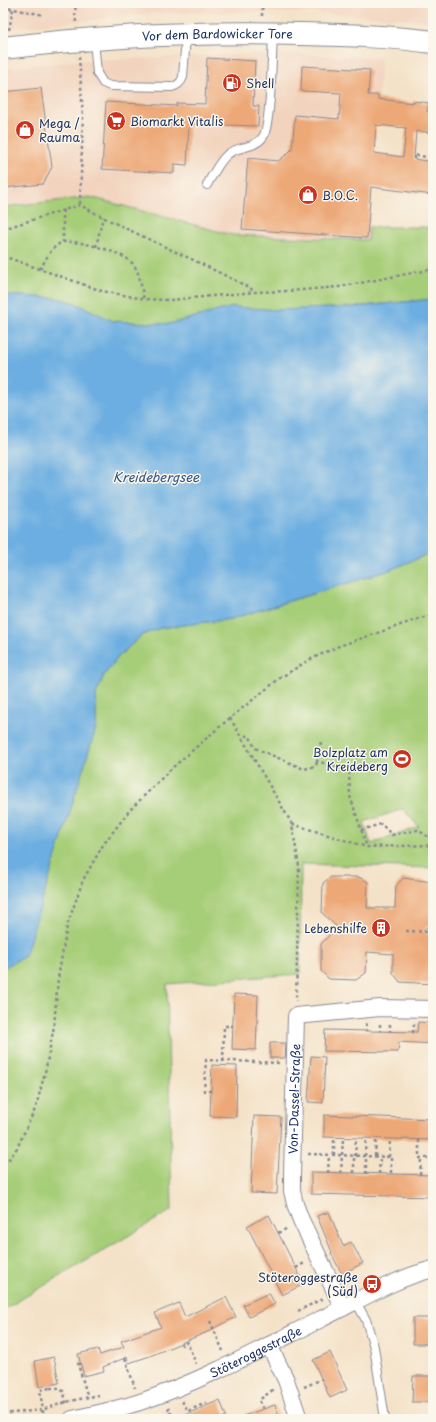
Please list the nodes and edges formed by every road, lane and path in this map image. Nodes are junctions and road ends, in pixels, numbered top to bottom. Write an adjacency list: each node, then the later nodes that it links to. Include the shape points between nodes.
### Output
1 (265, 3): 4 (path)
2 (3, 7): 3 (path)
3 (13, 9): 5 (path); 6 (path)
4 (262, 9)
5 (44, 15)
6 (10, 27)
7 (273, 33): 8 (main road, Vor dem Bardowicker Tore); 10 (main road, Vor dem Bardowicker Tore); 14 (lane, via 268,116 263,137 253,146 224,157)
8 (186, 34): 9 (main road, Vor dem Bardowicker Tore); 9 (lane, via 183,77 181,82 172,87 110,86 103,83 97,74)
9 (86, 40): 11 (main road, Vor dem Bardowicker Tore); 15 (path)
10 (433, 42)
11 (3, 48)
12 (433, 158): 13 (path, via 414,156)
13 (414, 159)
14 (207, 185)
15 (80, 205): 16 (path); 17 (path)
16 (63, 210): 18 (path); 19 (path)
17 (103, 217): 20 (path); 24 (path)
18 (3, 229)
19 (63, 242): 20 (path); 22 (path, via 52,249)
20 (96, 247): 25 (path, via 114,251 133,263)
21 (3, 256): 22 (path)
22 (40, 269): 25 (path, via 102,291)
23 (433, 269): 24 (path, via 339,287)
24 (255, 292): 25 (path, via 170,300)
25 (144, 299)
26 (433, 614): 27 (path, via 339,646 309,660 280,678)
27 (230, 718): 28 (path); 64 (path, via 172,768 129,811 103,845 83,880 67,926 58,978 54,1026 36,1107 17,1148)
28 (239, 734): 30 (path, via 250,737 255,748 304,769 316,766); 33 (path)
29 (321, 742): 30 (path)
30 (317, 761): 32 (path)
31 (372, 765): 32 (path)
32 (350, 771): 34 (path, via 350,796)
33 (292, 824): 37 (path); 41 (path, via 299,866)
34 (361, 830): 35 (path, via 381,824 392,835 418,830); 37 (path)
35 (433, 840)
36 (433, 845): 37 (path)
37 (367, 847)
38 (406, 931): 39 (path)
39 (433, 932)
40 (433, 1009): 41 (street, via 380,1008)
41 (296, 1016): 44 (street, Von-Dassel-Straße)
42 (233, 1026): 43 (path, via 224,1026)
43 (223, 1061): 44 (path); 45 (path, via 206,1060 204,1091)
44 (295, 1063): 53 (street, Von-Dassel-Straße)
45 (211, 1091)
46 (334, 1138): 55 (path)
47 (343, 1138): 56 (path)
48 (356, 1138): 57 (path)
49 (366, 1138): 58 (path)
50 (376, 1139): 59 (path)
51 (390, 1139): 61 (path)
52 (419, 1140): 62 (path, via 418,1158)
53 (293, 1154): 54 (path); 73 (street, Von-Dassel-Straße, via 292,1191 295,1204)
54 (329, 1155): 55 (path); 65 (path)
55 (334, 1155): 56 (path)
56 (342, 1155): 57 (path); 66 (path)
57 (355, 1156): 58 (path); 67 (path)
58 (365, 1156): 59 (path); 68 (path)
59 (375, 1156): 60 (path)
60 (380, 1157): 61 (path); 69 (path)
61 (389, 1157): 70 (path)
62 (421, 1158): 63 (path); 71 (path)
63 (433, 1158)
64 (3, 1163)
65 (328, 1173)
66 (341, 1173)
67 (354, 1173)
68 (366, 1174)
69 (379, 1174)
70 (391, 1174)
71 (420, 1175)
72 (433, 1269): 74 (street, Stöteroggestraße, via 418,1273)
73 (336, 1292): 74 (street, Von-Dassel-Straße); 75 (path)
74 (350, 1305): 78 (street, Stöteroggestraße); 102 (lane, via 366,1320 374,1347)
75 (293, 1314)
76 (210, 1321): 79 (path)
77 (181, 1343): 85 (path, via 182,1345 188,1342)
78 (269, 1345): 83 (street, Stöteroggestraße); 86 (street)
79 (223, 1350): 80 (path); 83 (path)
80 (216, 1353)
81 (126, 1358): 91 (path)
82 (80, 1364): 92 (path)
83 (230, 1364): 85 (street, Stöteroggestraße)
84 (190, 1366): 85 (path)
85 (199, 1370): 88 (street, Stöteroggestraße)
86 (286, 1380): 95 (path, via 259,1400); 101 (street)
87 (142, 1384): 91 (path)
88 (175, 1388): 91 (street, Stöteroggestraße); 94 (path, via 188,1411)
89 (128, 1389): 91 (path)
90 (101, 1395): 92 (path)
91 (137, 1395): 99 (street, Stöteroggestraße)
92 (88, 1398): 93 (path); 99 (path)
93 (66, 1402): 96 (path); 96 (path, via 64,1392 50,1386 40,1390); 97 (path)
94 (207, 1405)
95 (263, 1409)
96 (42, 1410): 98 (path); 100 (path)
97 (69, 1413): 99 (street, Stöteroggestraße)
98 (3, 1414)
99 (92, 1415)
100 (44, 1419)
101 (299, 1419)
102 (385, 1419)

